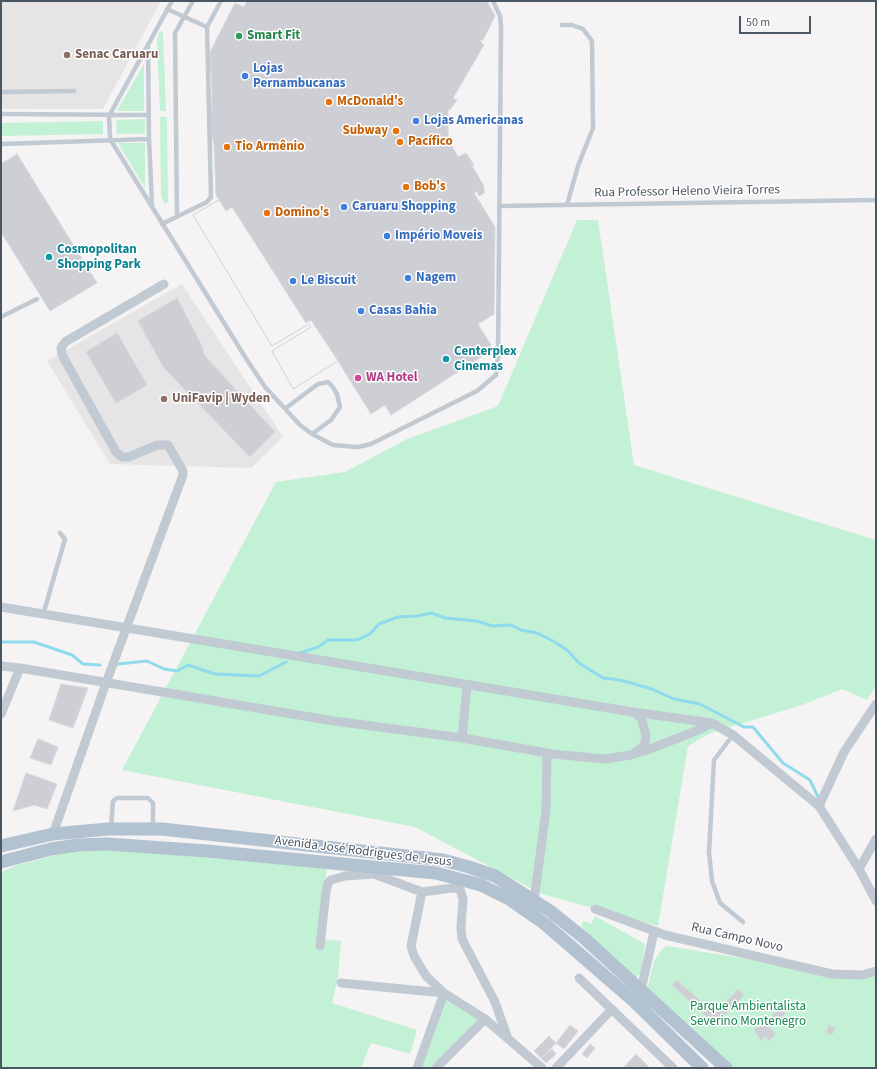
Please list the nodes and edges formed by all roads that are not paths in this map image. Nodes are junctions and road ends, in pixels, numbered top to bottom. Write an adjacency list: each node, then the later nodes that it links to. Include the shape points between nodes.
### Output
1 (172, 1): 5 (lane)
2 (193, 1): 6 (lane)
3 (221, 1): 8 (lane)
4 (493, 1): 21 (lane, via 500,16 501,27)
5 (167, 9): 6 (lane); 9 (lane)
6 (184, 17): 8 (lane); 22 (lane, via 175,33)
7 (562, 25): 19 (lane, via 583,29 592,41 593,128 578,166)
8 (207, 27): 22 (lane, via 211,197 207,202)
9 (148, 44): 13 (lane); 14 (lane)
10 (74, 91): 11 (lane)
11 (1, 92)
12 (1, 114): 14 (lane)
13 (148, 115): 14 (lane); 16 (lane)
14 (109, 116): 15 (lane)
15 (110, 139): 16 (lane); 17 (lane); 20 (lane)
16 (149, 139): 20 (lane)
17 (1, 144)
18 (876, 200): 19 (lane, Rua Professor Heleno Vieira Torres)
19 (567, 205): 21 (lane, Rua Professor Heleno Vieira Torres)
20 (152, 206): 23 (lane)
21 (499, 206): 28 (lane, via 496,375 477,391 371,444 358,447 333,445)
22 (177, 217): 23 (lane)
23 (162, 224): 27 (lane, via 265,387)
24 (164, 284): 32 (street, via 64,342 61,348 62,355 116,452 129,457 157,444 168,445 183,471)
25 (37, 299): 26 (lane)
26 (1, 318)
27 (286, 408): 28 (lane, via 300,425); 28 (lane, via 318,384 328,382 332,386 340,406 331,420)
28 (312, 434)
29 (60, 533): 31 (lane, via 65,539)
30 (1, 607): 31 (street)
31 (43, 615): 32 (street)
32 (126, 629): 35 (street); 36 (street)
33 (1, 666): 34 (street)
34 (20, 668): 35 (street); 39 (street)
35 (106, 683): 42 (street, via 334,721); 48 (street)
36 (467, 684): 38 (street); 42 (street)
37 (876, 704): 45 (street, via 844,752)
38 (633, 712): 40 (street); 44 (street, via 642,718 646,736 644,746)
39 (1, 714)
40 (712, 723): 41 (street); 44 (street)
41 (733, 735): 45 (street); 58 (lane, via 714,760 709,852 712,881 720,903)
42 (462, 738): 43 (street)
43 (547, 753): 44 (street, via 604,759); 55 (street, via 546,810)
44 (631, 755)
45 (819, 806): 52 (street)
46 (153, 828): 47 (main road, Avenida José Rodrigues de Jesus); 47 (lane, via 153,803 148,798 117,798 113,800); 55 (main road, Avenida José Rodrigues de Jesus, via 443,860 495,876)
47 (111, 829): 48 (main road, Avenida José Rodrigues de Jesus)
48 (52, 834): 50 (main road, Avenida José Rodrigues de Jesus)
49 (876, 838): 52 (street)
50 (1, 846)
51 (1, 862): 53 (main road, Avenida José Rodrigues de Jesus, via 51,849 107,844)
52 (858, 869): 56 (street)
53 (374, 870): 54 (street); 60 (street, via 345,876 328,883); 74 (main road, Avenida José Rodrigues de Jesus, via 436,873 481,885 509,899 577,950 635,1002)
54 (422, 892): 65 (street, via 411,946 426,976); 68 (street, via 460,889 463,899 462,939 495,1002)
55 (534, 901): 64 (main road, Avenida José Rodrigues de Jesus, via 584,938)
56 (876, 902)
57 (595, 909): 59 (street, Rua Campo Novo)
58 (743, 922)
59 (654, 932): 61 (street, Rua Campo Novo, via 832,974 862,975); 64 (street)
60 (320, 946)
61 (876, 971)
62 (579, 978): 66 (street)
63 (341, 983): 65 (street)
64 (641, 990): 75 (main road, Avenida José Rodrigues de Jesus)
65 (444, 993): 67 (street); 69 (street)
66 (612, 1010): 72 (street); 73 (street)
67 (485, 1019): 68 (street); 70 (street)
68 (507, 1036): 71 (street)
69 (417, 1068)
70 (436, 1068)
71 (542, 1068)
72 (556, 1068)
73 (673, 1068)
74 (702, 1068)
75 (726, 1068)

